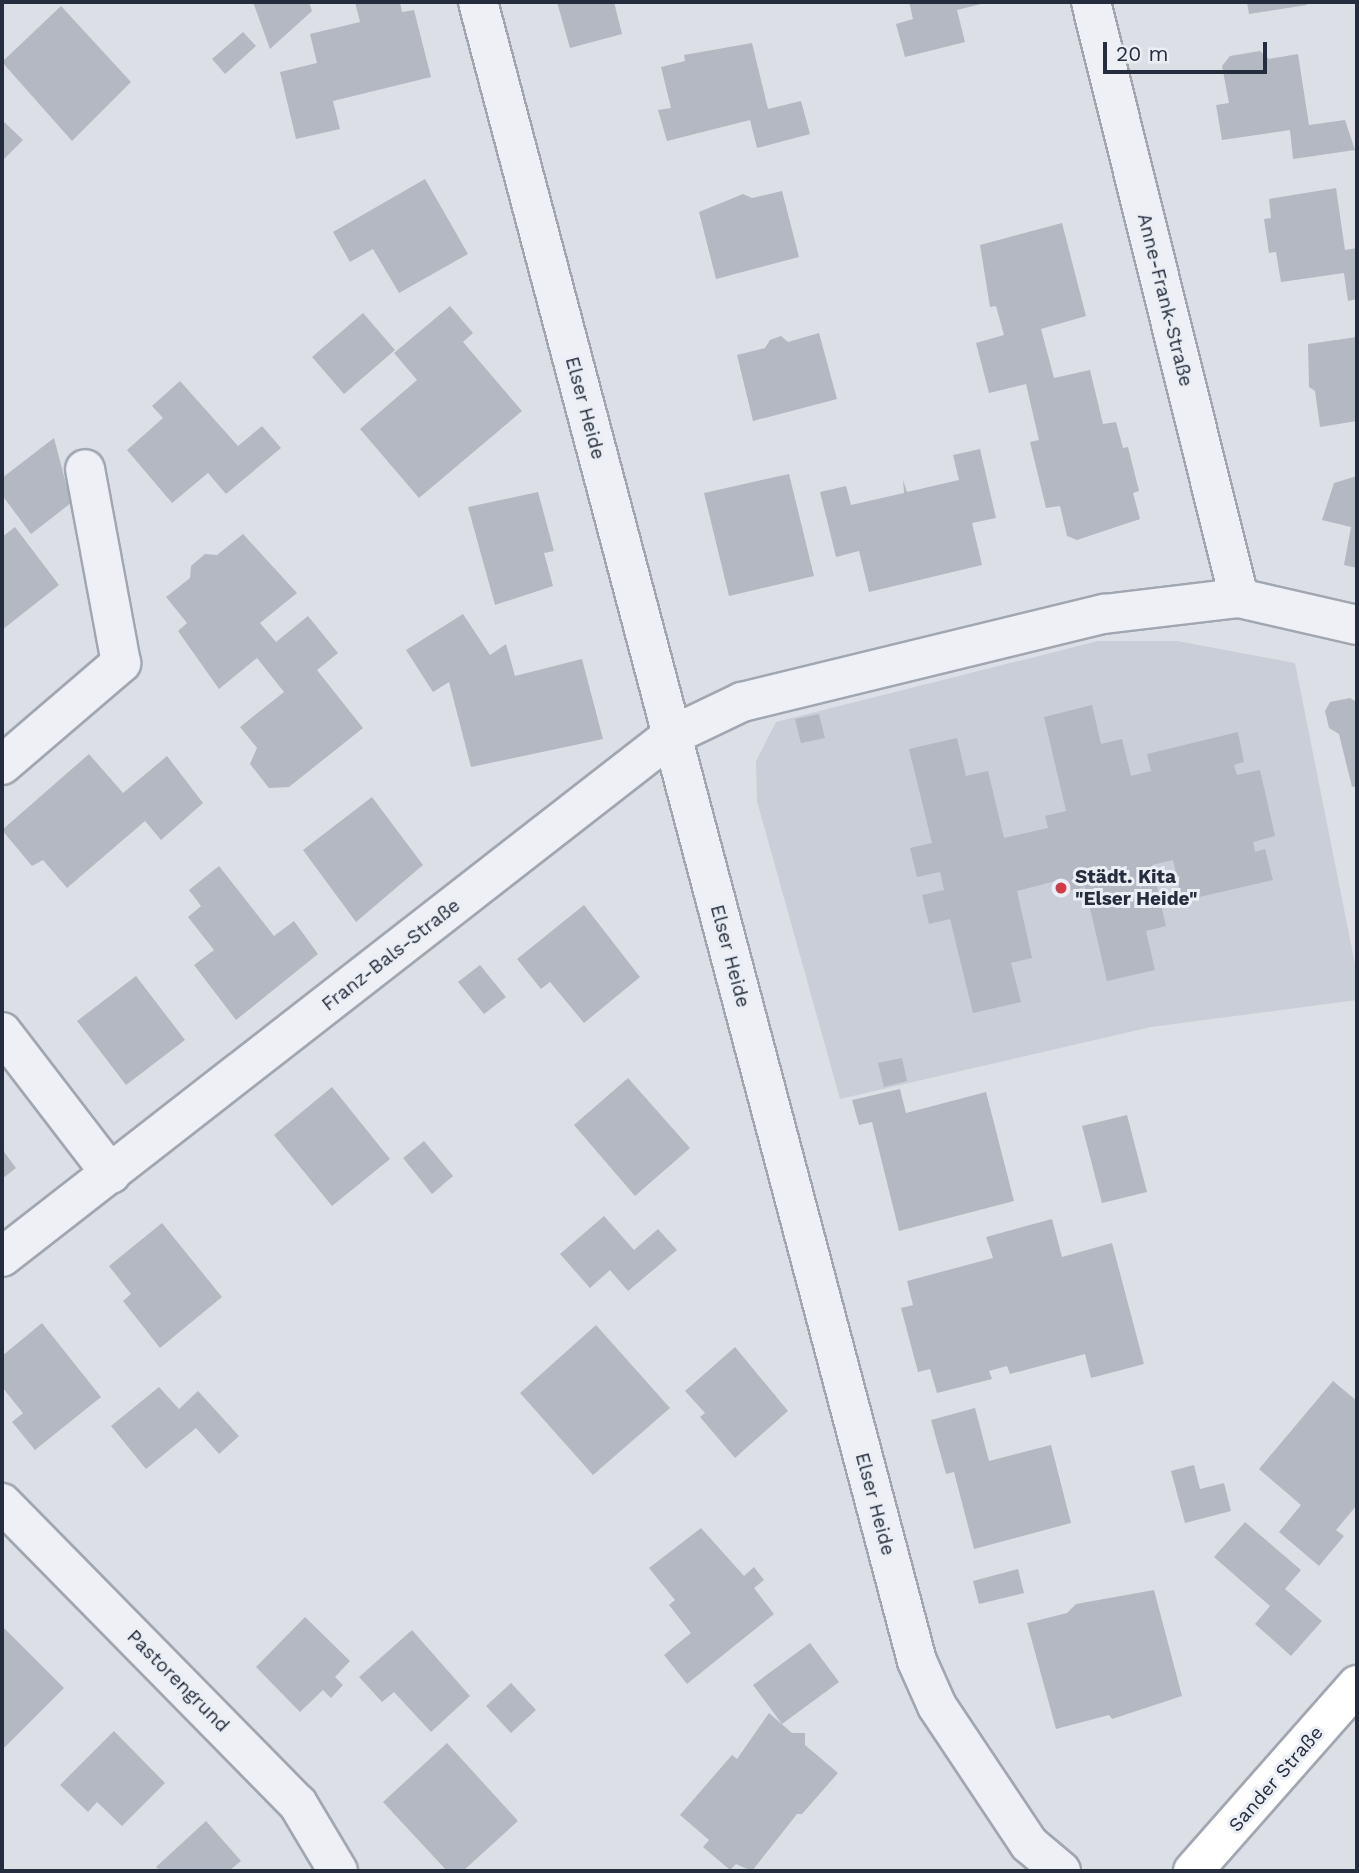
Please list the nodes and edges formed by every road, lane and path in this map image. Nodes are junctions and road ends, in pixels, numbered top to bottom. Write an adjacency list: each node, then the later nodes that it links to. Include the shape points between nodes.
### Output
1 (478, 2): 6 (street, Elser Heide)
2 (1091, 2): 4 (street, Anne-Frank-Straße)
3 (85, 469): 7 (street, via 121,663)
4 (1239, 598): 5 (street); 6 (street, via 1104,614 742,702)
5 (1357, 625)
6 (671, 736): 9 (street, Franz-Bals-Straße); 14 (street, Elser Heide, via 917,1661 937,1706 1029,1844)
7 (2, 765)
8 (2, 1032): 9 (street)
9 (111, 1174): 10 (street, Franz-Bals-Straße)
10 (2, 1256)
11 (2, 1503): 13 (street, Pastorengrund, via 298,1804)
12 (1357, 1685): 15 (street, Sander Straße)
13 (338, 1871)
14 (1061, 1871)
15 (1193, 1871)

